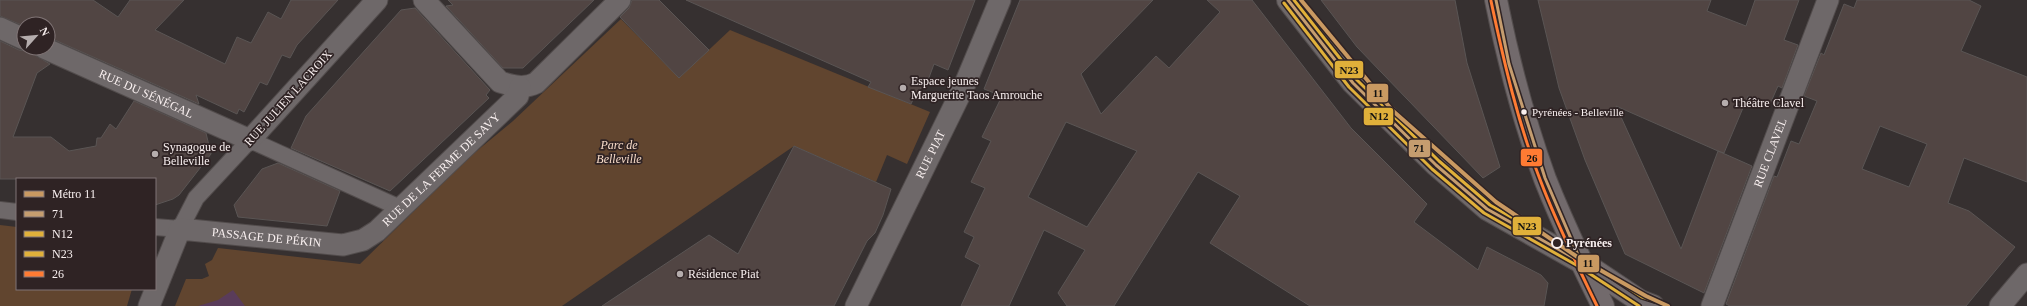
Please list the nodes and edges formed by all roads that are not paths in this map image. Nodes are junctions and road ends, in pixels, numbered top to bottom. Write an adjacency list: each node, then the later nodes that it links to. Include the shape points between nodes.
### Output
1 (377, 0): 12 (street, RUE JULIEN LACROIX)
2 (424, 0): 11 (street, via 500,82)
3 (620, 0): 11 (street, via 536,83)
4 (1000, 0): 24 (street, RUE PIAT, via 965,84)
5 (1288, 0): 19 (street, via 1353,83 1436,165 1487,209)
6 (1496, 0): 19 (main road, via 1509,64 1545,178)
7 (1828, 0): 27 (street, RUE CLAVEL)
8 (0, 28): 9 (street)
9 (16, 35)
10 (56, 53): 12 (street, RUE DU SÉNÉGAL)
11 (520, 87): 13 (street, RUE DE LA FERME DE SAVY, via 518,96)
12 (250, 140): 13 (street); 17 (street, RUE JULIEN LACROIX, via 196,198)
13 (400, 208): 18 (street, RUE DE LA FERME DE SAVY, via 377,231)
14 (0, 210): 15 (street)
15 (16, 212)
16 (156, 227): 17 (street)
17 (180, 229): 18 (street, PASSAGE DE PÉKIN, via 343,245); 21 (street, RUE JULIEN LACROIX)
18 (353, 243)
19 (1581, 262): 25 (main road); 26 (main road, via 1640,301)
20 (2027, 274): 28 (street)
21 (156, 289)
22 (155, 290): 23 (street, RUE JULIEN LACROIX)
23 (149, 306)
24 (856, 306)
25 (1603, 306)
26 (1653, 306)
27 (1712, 306)
28 (2000, 306)

